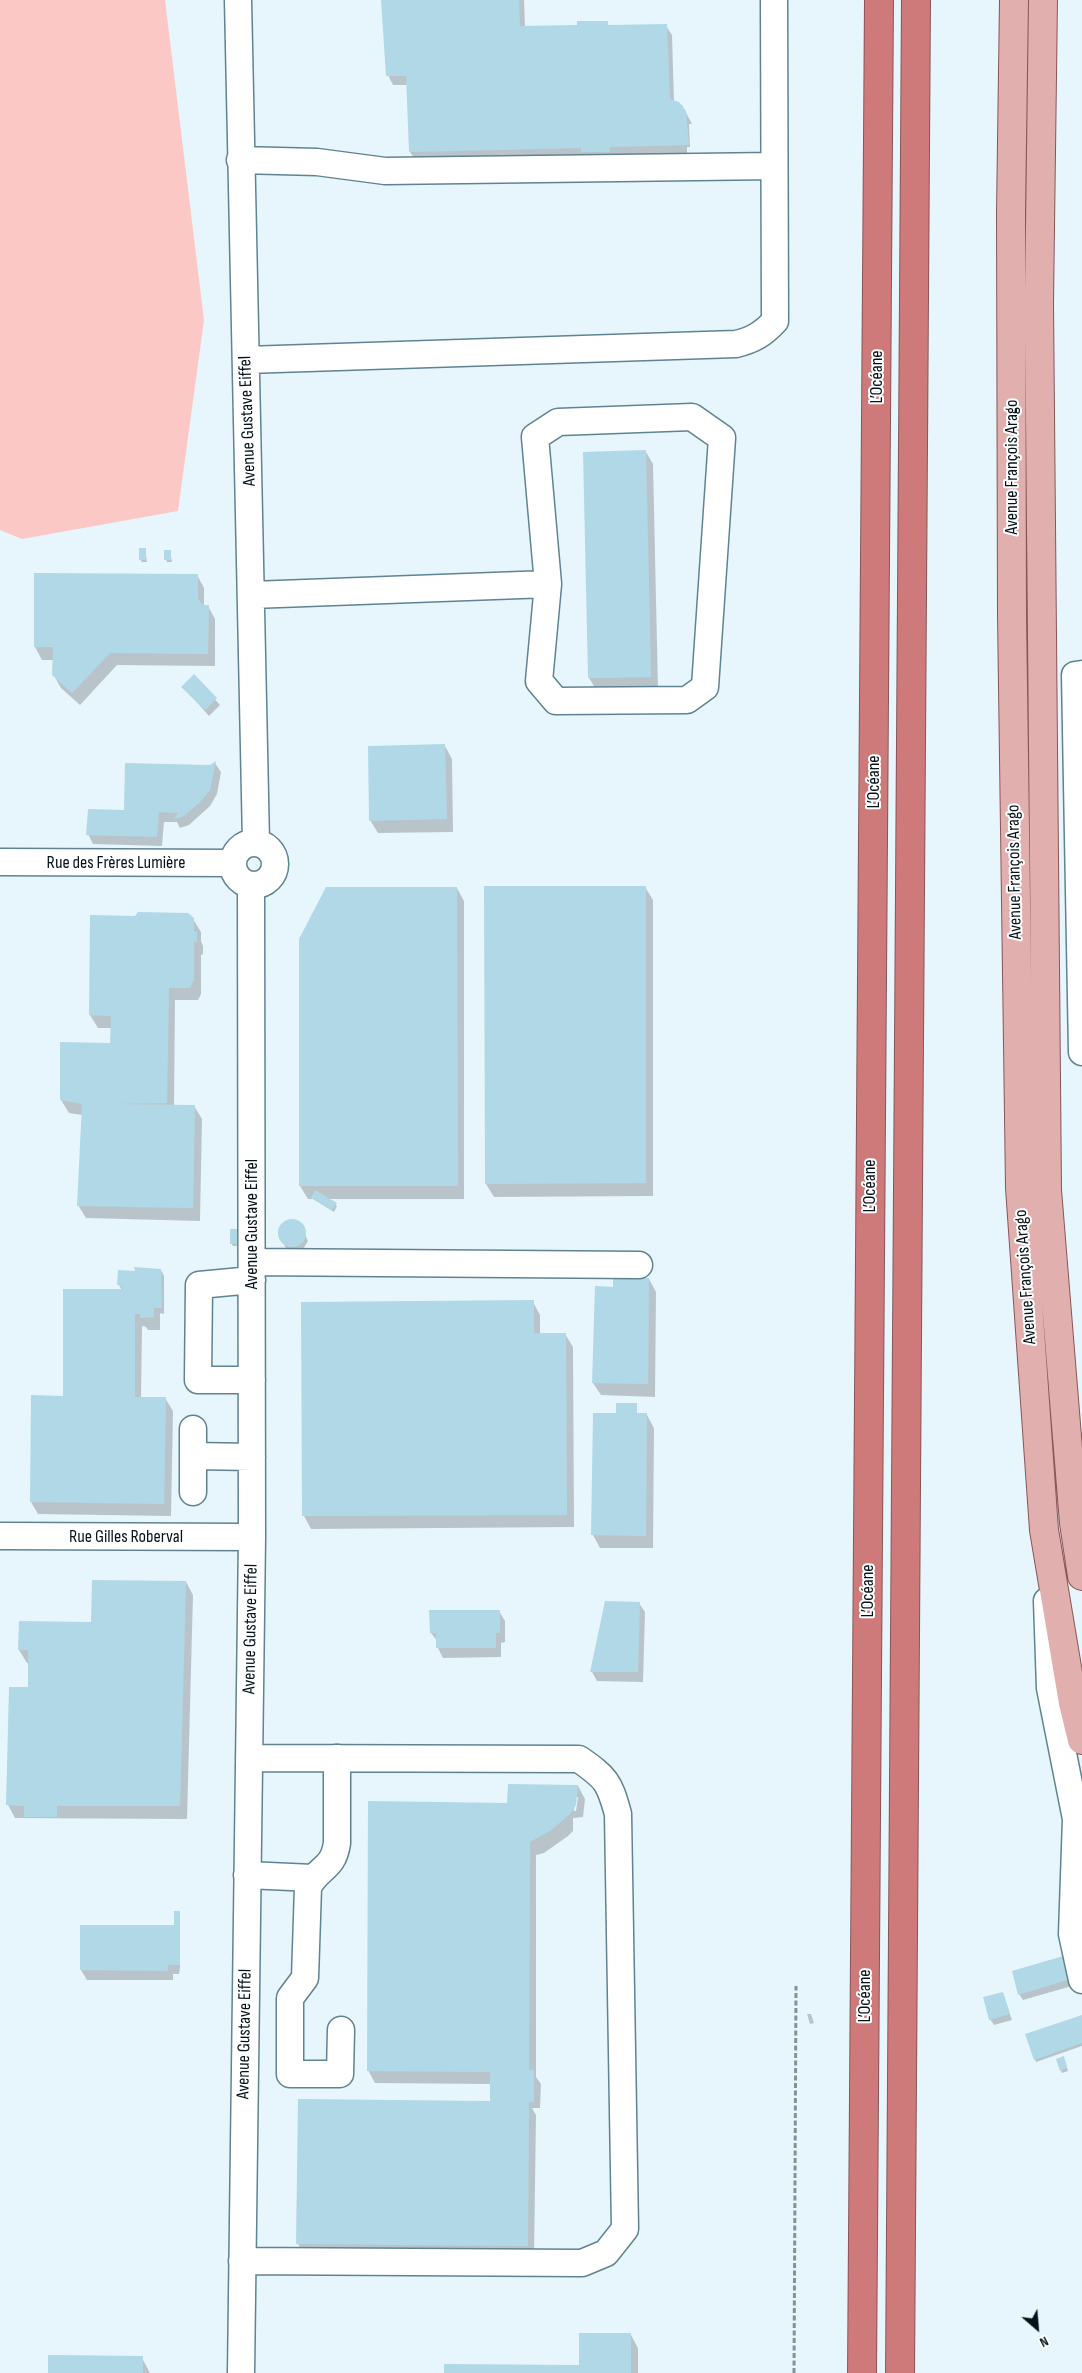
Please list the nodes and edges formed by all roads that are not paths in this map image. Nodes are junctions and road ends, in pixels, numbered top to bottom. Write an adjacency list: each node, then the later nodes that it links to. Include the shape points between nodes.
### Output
1 (238, 0): 7 (street, Avenue Gustave Eiffel)
2 (774, 0): 8 (street)
3 (880, 0): 38 (highway, L’Océane)
4 (916, 0): 39 (highway, L’Océane)
5 (1014, 0): 25 (main road, Avenue François Arago, via 1012,615 1020,1188)
6 (1043, 0): 28 (main road, Avenue François Arago, via 1039,314 1047,1190 1073,1513)
7 (240, 160): 8 (street, via 316,162 385,171); 9 (street, Avenue Gustave Eiffel)
8 (774, 166): 9 (street, via 775,321 764,333 750,340 736,344)
9 (246, 360): 11 (street, Avenue Gustave Eiffel)
10 (548, 584): 10 (street, via 539,681 556,701 687,700 705,687 722,438 692,417 558,422 535,437); 11 (street)
11 (252, 595): 13 (street, Avenue Gustave Eiffel)
12 (1082, 674): 17 (street, via 1075,675)
13 (256, 842): 15 (street, via 245,845); 16 (street, via 273,854 275,865 272,876)
14 (0, 862): 15 (street, Rue des Frères Lumière)
15 (233, 863): 16 (street, via 235,873)
16 (251, 885): 19 (street, Avenue Gustave Eiffel)
17 (1082, 1052)
18 (639, 1265): 19 (street)
19 (252, 1271): 20 (street, Avenue Gustave Eiffel); 20 (street, via 199,1285 198,1380)
20 (252, 1380): 23 (street, Avenue Gustave Eiffel)
21 (194, 1429): 22 (street)
22 (193, 1456): 23 (street); 24 (street)
23 (252, 1457): 27 (street, Avenue Gustave Eiffel)
24 (193, 1492)
25 (1044, 1530): 29 (main road, Avenue François Arago); 34 (street, via 1050,1688 1076,1819 1072,1934)
26 (0, 1536): 27 (street, Rue Gilles Roberval)
27 (252, 1537): 30 (street, Avenue Gustave Eiffel)
28 (1082, 1576)
29 (1082, 1740)
30 (249, 1758): 31 (street); 32 (street, Avenue Gustave Eiffel)
31 (338, 1758): 33 (street, via 335,1856); 36 (street, via 579,1759 602,1775 611,1789 618,1814 625,2228 606,2253 582,2263)
32 (248, 1875): 33 (street); 36 (street, Avenue Gustave Eiffel)
33 (313, 1878): 35 (street, via 308,1887 305,1978 290,1998 290,2074 340,2074)
34 (1082, 1980)
35 (341, 2030)
36 (242, 2261): 37 (street, Avenue Gustave Eiffel)
37 (241, 2373)
38 (862, 2373)
39 (900, 2373)

